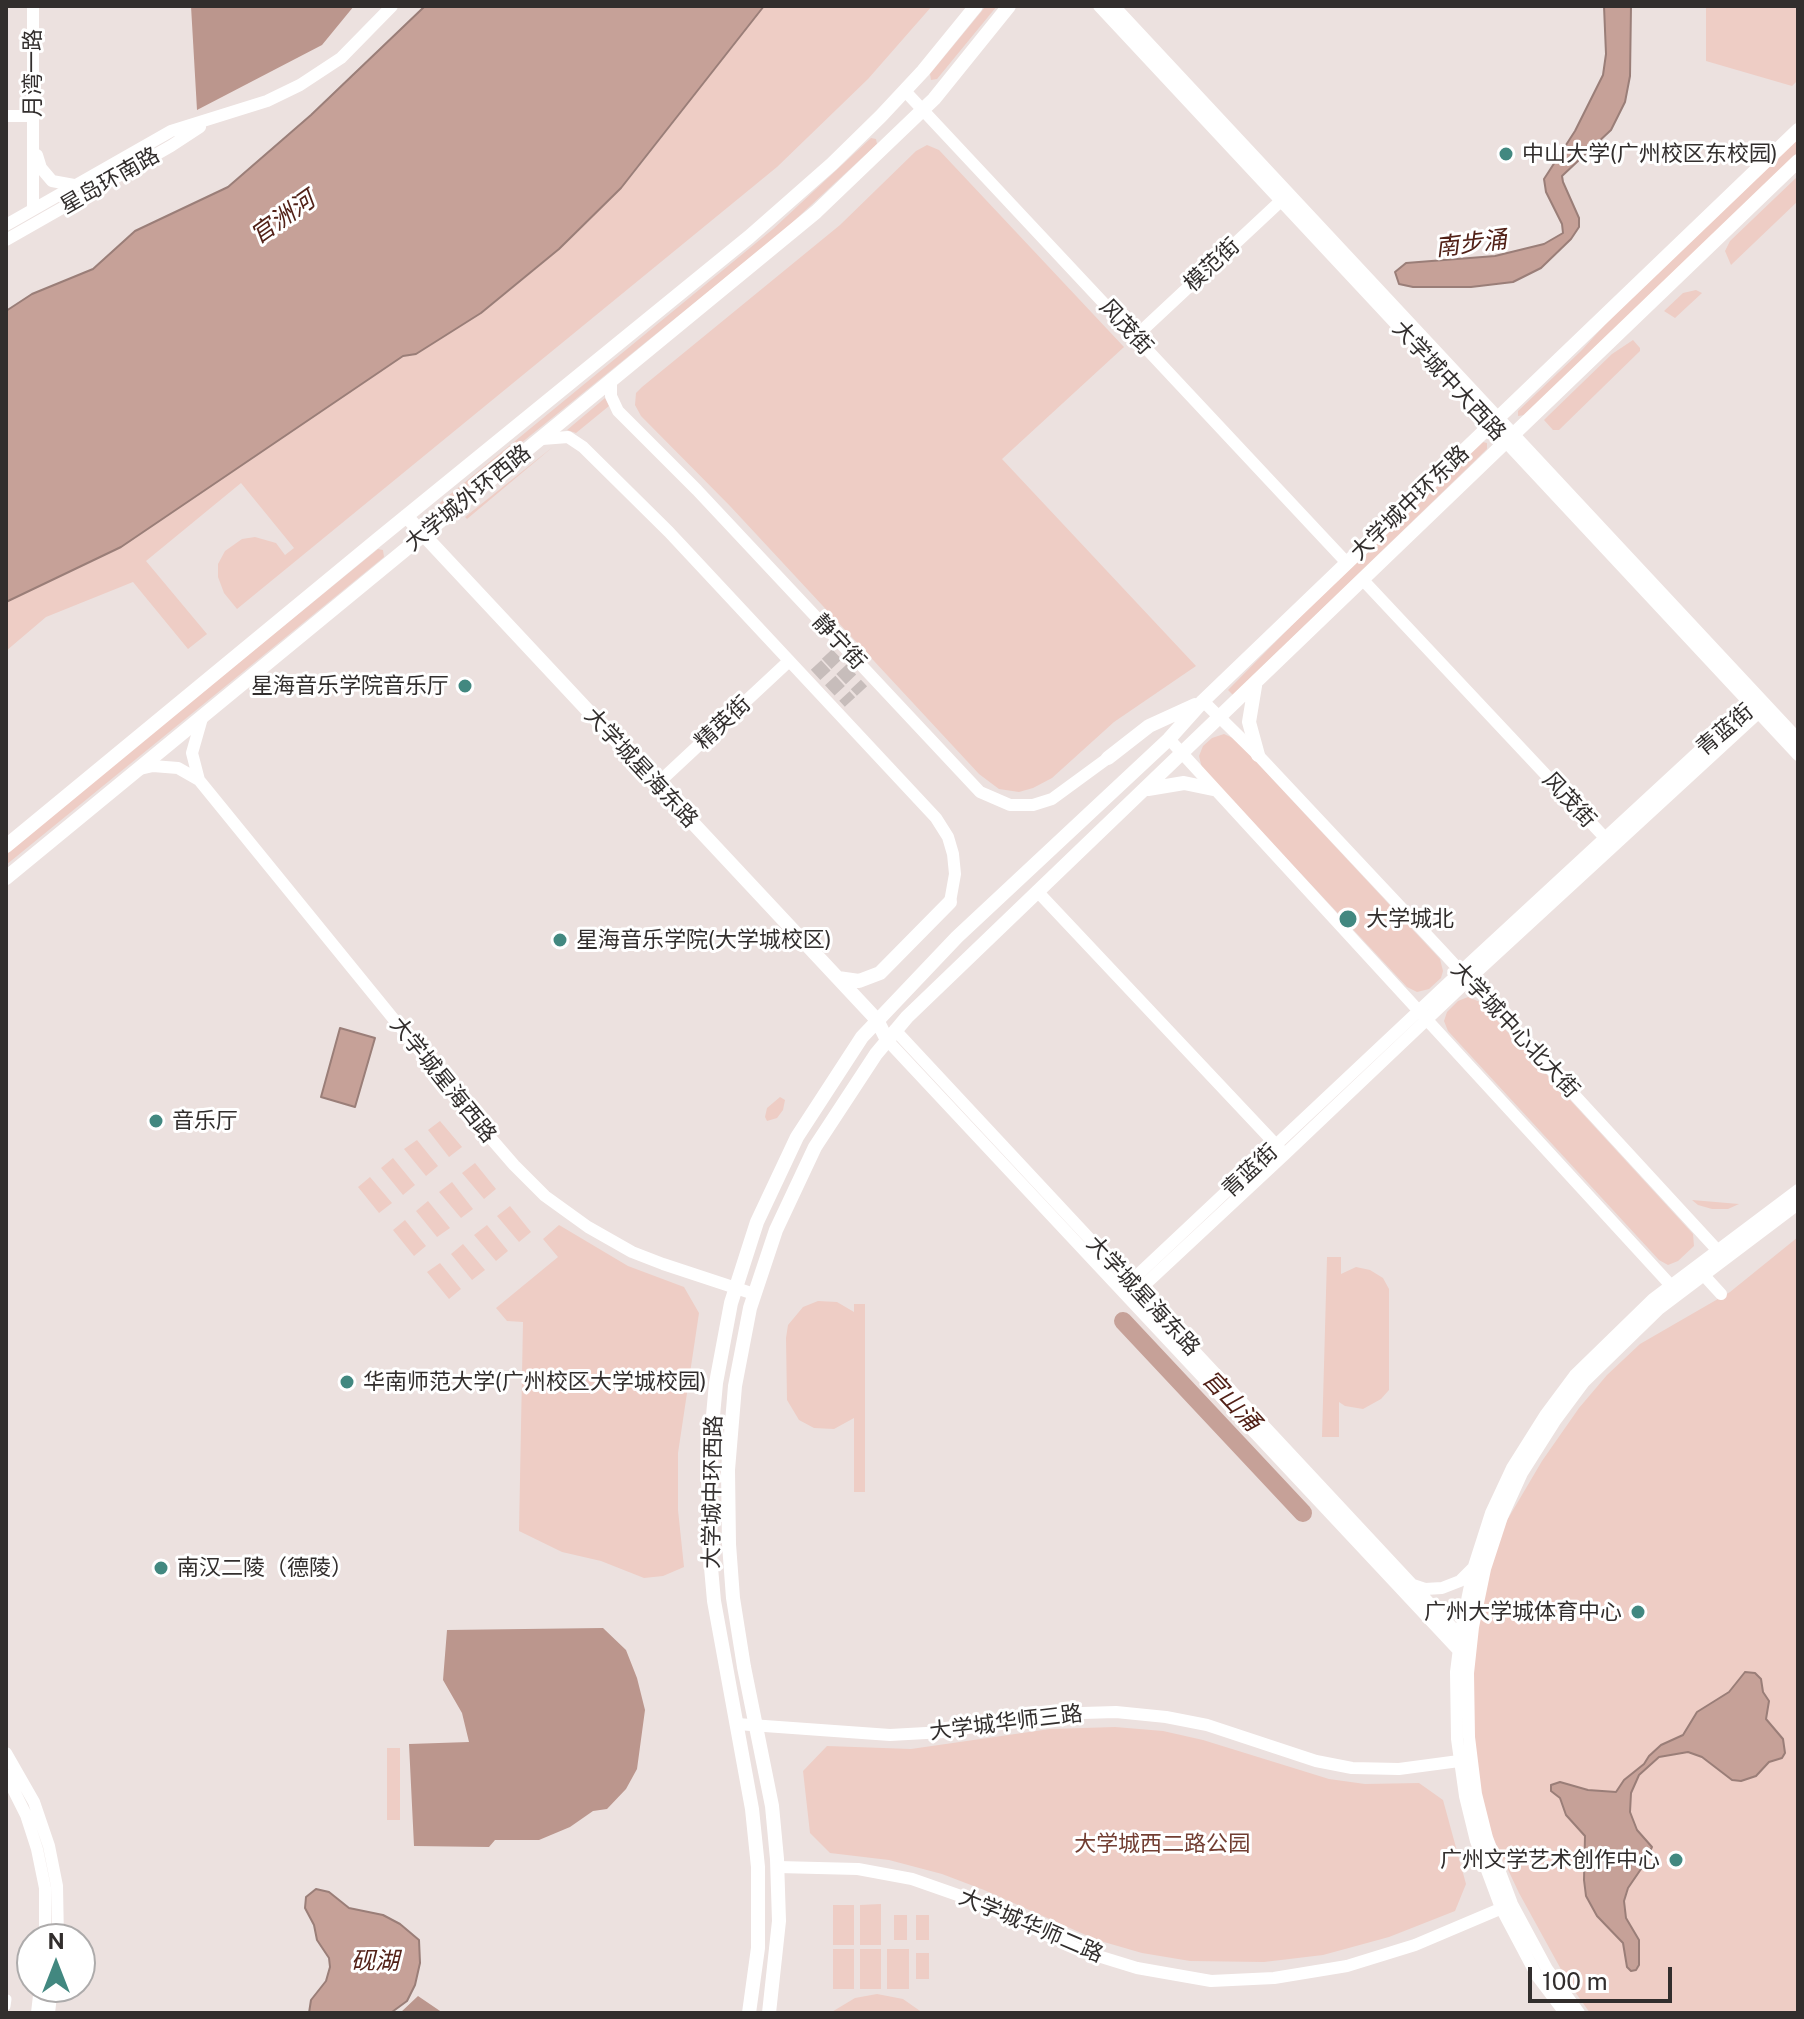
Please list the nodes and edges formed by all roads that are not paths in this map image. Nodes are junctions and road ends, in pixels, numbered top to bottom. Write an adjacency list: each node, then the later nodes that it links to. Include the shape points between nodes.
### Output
1 (33, 6): 10 (main road, 月湾一路)
2 (392, 6): 11 (main road, 星岛环南路, via 317,75 267,101)
3 (976, 6): 7 (main road, 大学城外环西路)
4 (1009, 6): 8 (main road, 大学城外环西路)
5 (1099, 6): 18 (main road, 大学城中大西路)
6 (1114, 6): 18 (main road, 大学城中大西路)
7 (905, 91): 8 (main road, 风茂街); 12 (main road, 大学城外环西路)
8 (923, 110): 15 (main road, 大学城外环西路); 22 (main road, 风茂街)
9 (6, 116): 10 (main road)
10 (33, 116): 14 (main road, 月湾一路)
11 (212, 119): 17 (main road, 星岛环南路, via 171,131); 21 (main road, 星岛环南路)
12 (873, 125): 15 (main road); 27 (main road, 大学城外环西路, via 749,237)
13 (1798, 130): 24 (main road, 大学城中环东路)
14 (33, 140): 17 (main road, 月湾一路, via 47,177); 19 (main road, 月湾一路)
15 (891, 143): 23 (main road, 大学城外环西路)
16 (1798, 161): 25 (main road, 大学城中环东路)
17 (77, 185): 19 (main road, 星岛环南路)
18 (1285, 198): 22 (main road, 模范街); 24 (main road, 大学城中大西路)
19 (33, 209): 20 (main road, 星岛环南路)
20 (6, 225)
21 (6, 240)
22 (1135, 337): 31 (main road, 风茂街)
23 (611, 382): 26 (main road, 大学城外环西路); 44 (main road, 静宁街, via 618,411 980,792 1010,805 1044,802)
24 (1495, 422): 25 (main road, 大学城中大西路); 31 (main road, 大学城中环东路)
25 (1509, 438): 32 (main road, 大学城中环东路); 36 (main road, 大学城中大西路)
26 (539, 440): 28 (main road, 大学城外环西路); 33 (main road, via 568,437 583,447)
27 (406, 516): 28 (main road, 大学城星海东路); 29 (main road, 大学城外环西路)
28 (423, 534): 30 (main road, 大学城外环西路); 47 (main road, 大学城星海东路)
29 (377, 540): 30 (main road); 51 (main road, 大学城外环西路)
30 (394, 558): 37 (main road, 大学城外环西路)
31 (1347, 563): 35 (main road, 大学城中环东路)
32 (1362, 579): 34 (main road, 大学城中环东路); 50 (main road, 风茂街)
33 (789, 661): 47 (main road, 精英街); 55 (main road, via 945,829 955,864)
34 (1258, 682): 38 (main road, 大学城中环东路); 42 (main road, via 1249,722)
35 (1203, 701): 38 (main road, 大学城中心北大街); 39 (main road, 大学城中环东路); 44 (main road, via 1149,726)
36 (1757, 706): 40 (main road, 大学城中大西路); 43 (main road, 大学城中大西路); 50 (main road, 青蓝街)
37 (202, 718): 45 (main road, 大学城外环西路); 46 (main road, via 192,753)
38 (1219, 718): 41 (main road, 大学城中环东路); 42 (main road, 大学城中心北大街)
39 (1169, 739): 41 (main road); 52 (main road, 大学城中环东路)
40 (1798, 739)
41 (1182, 754): 48 (main road); 49 (main road, 大学城中环东路)
42 (1258, 755): 56 (main road, 大学城中心北大街)
43 (1798, 755)
44 (1108, 758)
45 (139, 769): 46 (main road, via 170,767); 53 (main road, 大学城外环西路)
46 (199, 780): 66 (main road, 大学城星海西路, via 528,1180 616,1244)
47 (657, 784): 57 (main road, 大学城星海东路)
48 (1213, 789): 49 (main road, via 1184,783); 58 (main road)
49 (1143, 791): 54 (main road, 大学城中环东路)
50 (1609, 842): 56 (main road, 青蓝街)
51 (6, 846)
52 (1022, 875): 59 (main road, 大学城中环西路)
53 (6, 878)
54 (1037, 891): 60 (main road, 大学城中环西路); 61 (main road)
55 (950, 902): 57 (main road, via 880,973 859,981)
56 (1465, 975): 58 (main road, 青蓝街); 64 (main road, 大学城中心北大街)
57 (838, 978): 59 (main road, 大学城星海东路)
58 (1424, 1014): 61 (main road, 青蓝街); 68 (main road)
59 (877, 1020): 60 (main road, 大学城星海东路); 66 (main road, 大学城中环西路, via 797,1137 757,1222)
60 (891, 1035): 67 (main road, 大学城星海东路); 69 (main road, 大学城中环西路, via 803,1169)
61 (1281, 1150): 67 (main road, 青蓝街)
62 (1798, 1190): 64 (main road)
63 (1798, 1204): 64 (main road)
64 (1721, 1254): 65 (main road)
65 (1699, 1270): 68 (main road); 70 (main road)
66 (735, 1288): 69 (main road, 大学城星海西路); 71 (main road, 大学城中环西路)
67 (1131, 1289): 74 (main road, 大学城星海东路); 76 (main road, 大学城星海东路)
68 (1674, 1289): 73 (main road, via 1630,1319 1546,1414 1501,1490); 76 (main road, via 1598,1367 1533,1454 1492,1546)
69 (754, 1294): 72 (main road, 大学城中环西路)
70 (1721, 1294)
71 (720, 1357): 72 (main road); 77 (main road, 大学城中环西路, via 708,1470 709,1545 721,1648)
72 (739, 1359): 78 (main road, 大学城中环西路, via 729,1458 729,1544 738,1634)
73 (1474, 1566): 74 (main road, via 1460,1581 1442,1588); 75 (main road)
74 (1413, 1585): 75 (main road, 大学城星海东路)
75 (1460, 1636): 76 (main road)
76 (1464, 1648): 80 (main road, via 1456,1695); 83 (main road, via 1473,1772)
77 (737, 1724): 78 (main road, 大学城华师三路); 88 (main road, 大学城中环西路, via 759,1875 758,1948)
78 (757, 1725): 80 (main road, 大学城华师三路, via 890,1735 944,1732 1049,1714 1116,1712 1207,1725 1342,1766 1399,1769); 82 (main road, 大学城中环西路)
79 (6, 1753): 85 (main road, via 46,1836 57,1886)
80 (1459, 1761): 83 (main road, via 1476,1841)
81 (6, 1775): 84 (main road, via 37,1849)
82 (778, 1867): 83 (main road, 大学城华师二路, via 858,1869 912,1879 1085,1952 1200,1980 1274,1978 1347,1966 1415,1945); 89 (main road, 大学城中环西路, via 779,1921)
83 (1506, 1906): 90 (main road, via 1537,1976); 91 (main road)
84 (45, 1923)
85 (58, 1923)
86 (7, 1999): 87 (street)
87 (6, 2006)
88 (749, 2013)
89 (769, 2013)
90 (1565, 2013)
91 (1579, 2013)

